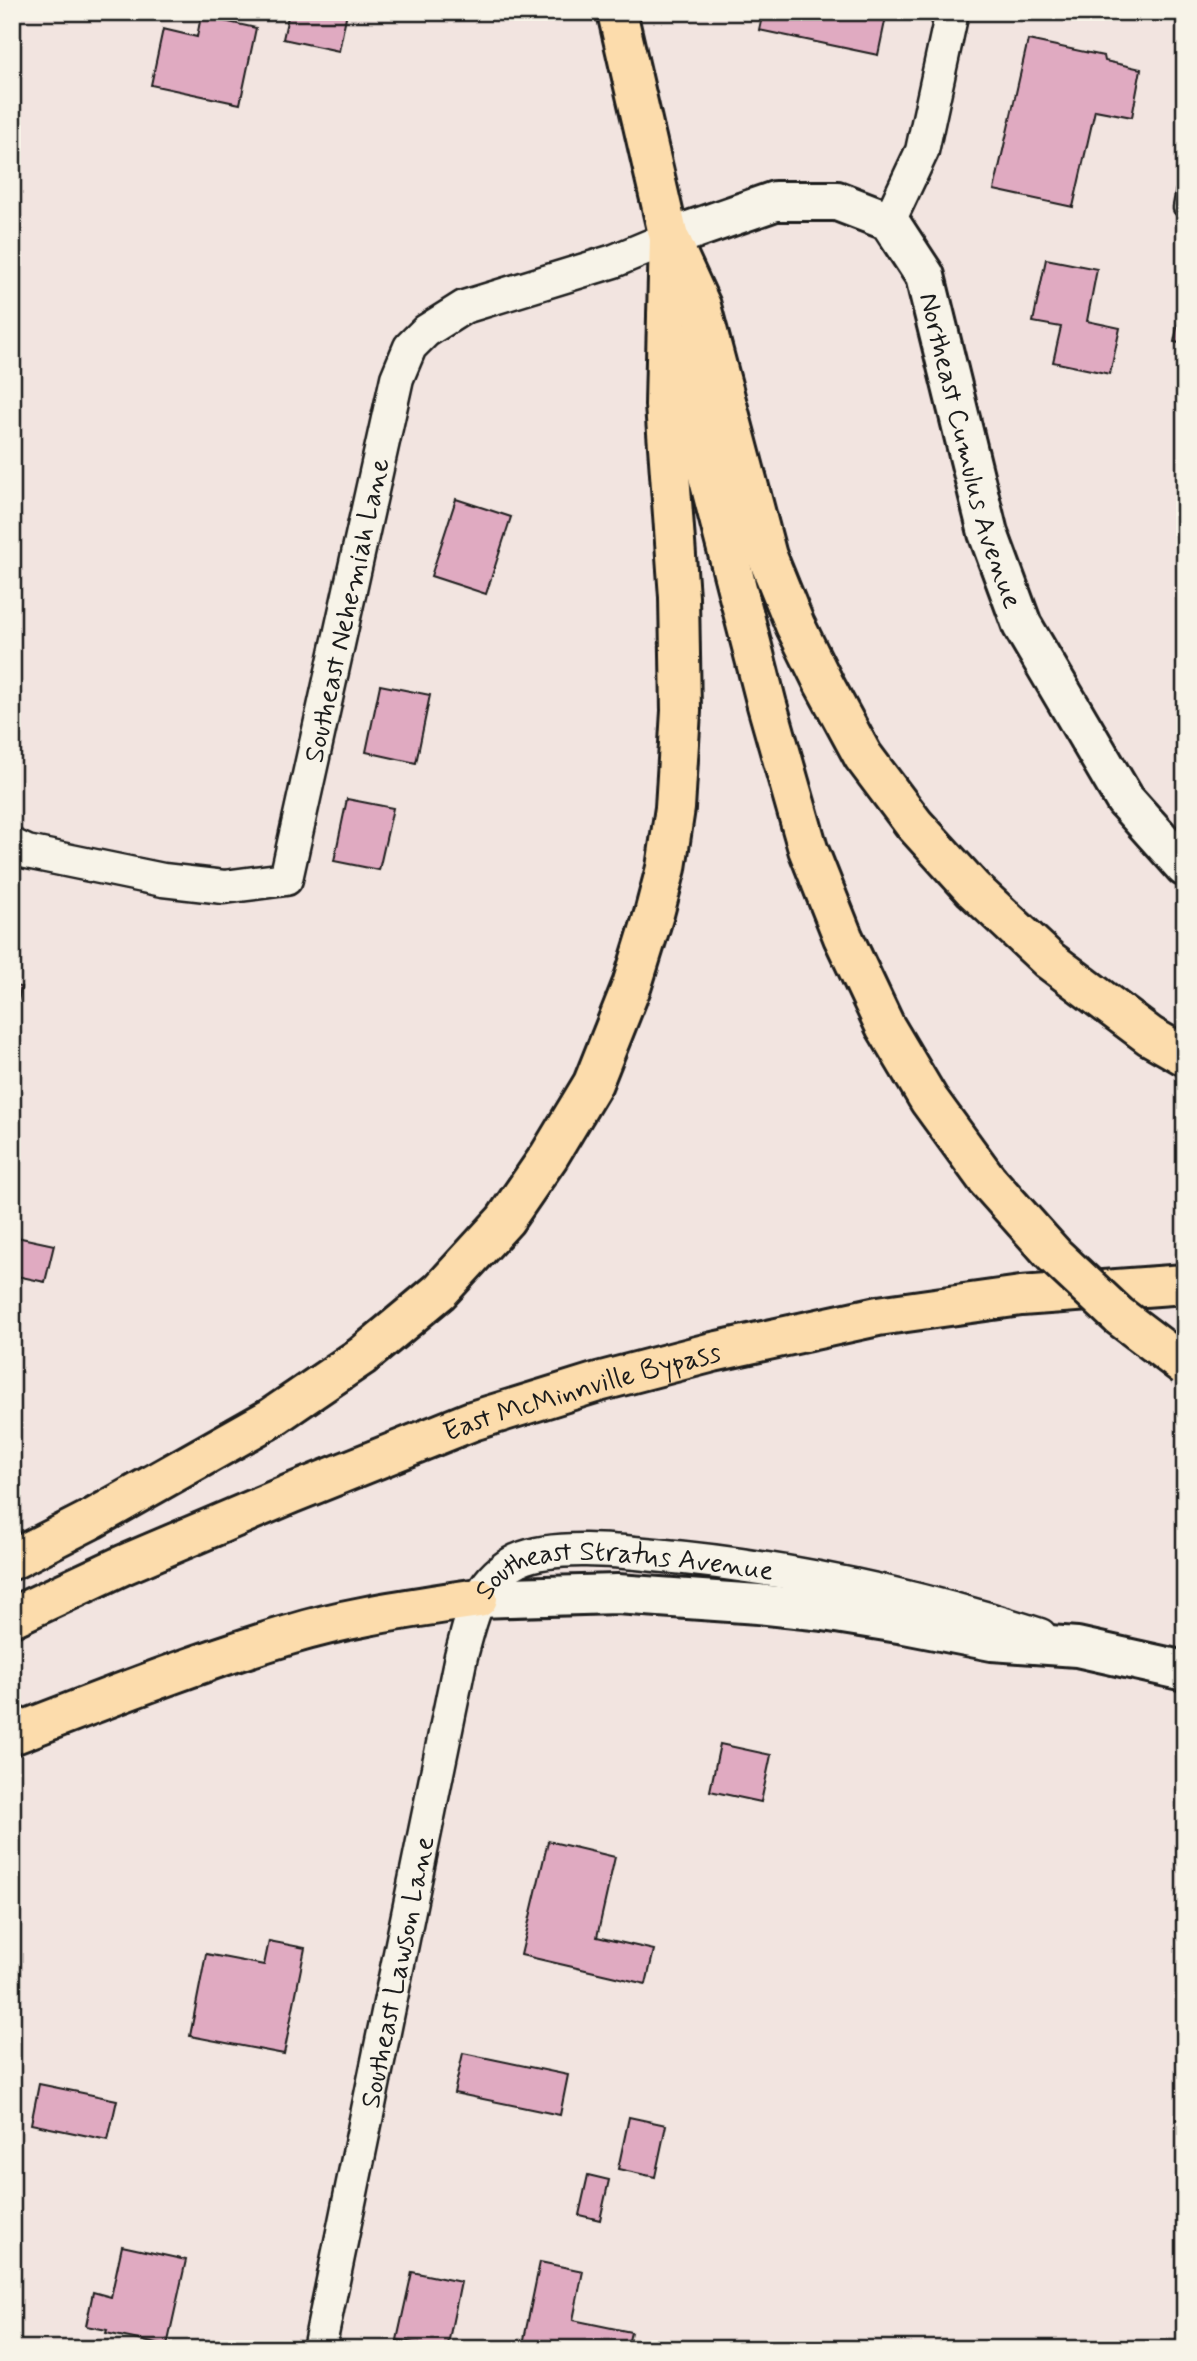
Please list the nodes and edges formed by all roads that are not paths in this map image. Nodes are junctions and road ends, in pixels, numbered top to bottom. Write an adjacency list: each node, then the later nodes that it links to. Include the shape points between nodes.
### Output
1 (617, 12): 6 (main road)
2 (952, 12): 5 (street, via 922,151)
3 (1185, 191): 4 (lane)
4 (1185, 209)
5 (889, 221): 6 (street, via 838,201 775,201); 9 (street, Northeast Cumulus Avenue, via 925,276 988,533 1022,625 1125,800)
6 (669, 238): 7 (main road); 8 (street, Southeast Nehemiah Lane, via 614,261 464,307 426,331 410,348 397,377 286,879 224,887 163,880); 10 (main road, via 701,306 767,556 807,649 863,756 914,824 973,889 1048,960 1150,1036)
7 (667, 316): 12 (main road, bridge, via 808,849 885,1026 929,1100 988,1181 1054,1255 1119,1316); 13 (main road, via 665,405 679,597 681,711 675,808 654,914 593,1083 505,1220 440,1291 362,1356 271,1418)
8 (12, 845)
9 (1185, 867)
10 (1185, 1056)
11 (1185, 1284): 15 (main road, East McMinnville Bypass, via 1021,1296 878,1317 598,1382 472,1421 290,1493)
12 (1185, 1366)
13 (12, 1560)
14 (478, 1598): 16 (street, Southeast Stratus Avenue, via 617,1594 758,1604 992,1641 1077,1647); 17 (main road, via 290,1634); 18 (street, Southeast Lawson Lane, via 461,1657)
15 (12, 1618)
16 (1185, 1671)
17 (12, 1735)
18 (319, 2349)

